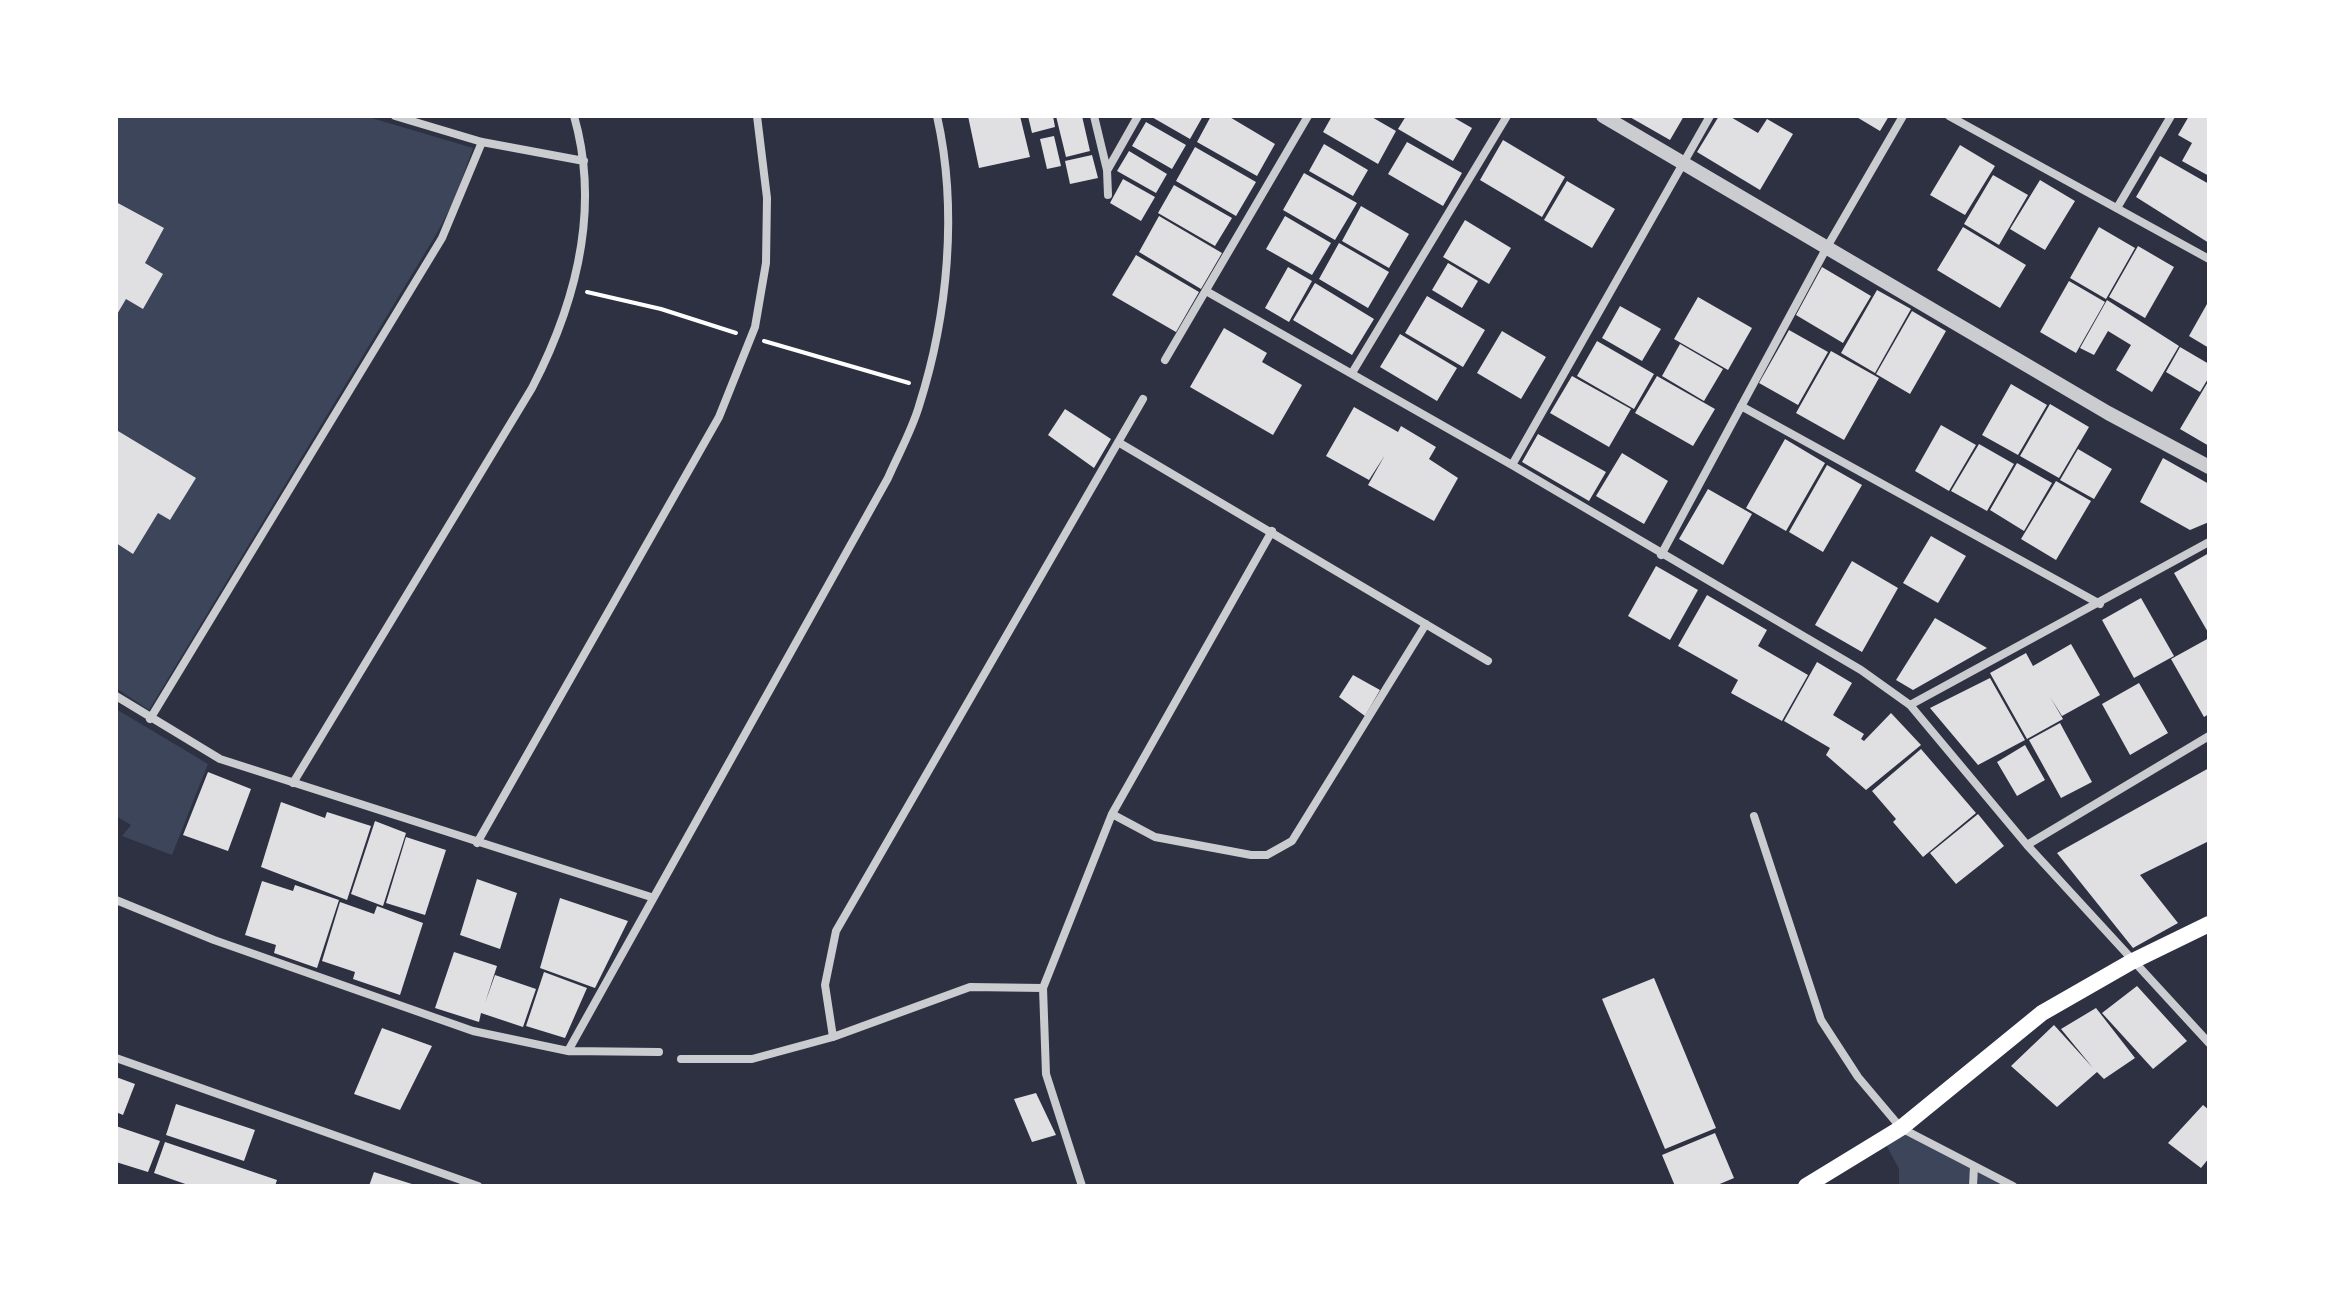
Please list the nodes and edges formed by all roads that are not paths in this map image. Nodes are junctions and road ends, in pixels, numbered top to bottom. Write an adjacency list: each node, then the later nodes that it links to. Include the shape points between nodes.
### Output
1 (395, 116): 14 (street)
2 (574, 116): 15 (street)
3 (757, 116): 43 (street, via 767,198 766,263 751,338 719,417)
4 (937, 116): 45 (street, via 946,153 948,224 942,306 919,406 888,478)
5 (1094, 116): 17 (street)
6 (1138, 116): 17 (street)
7 (1308, 116): 22 (street)
8 (1507, 116): 24 (street)
9 (1603, 116): 16 (street)
10 (1710, 116): 16 (street)
11 (1903, 116): 20 (street)
12 (1949, 116): 19 (street)
13 (2171, 116): 19 (street)
14 (482, 142): 15 (street); 38 (street, via 442,238)
15 (584, 161): 40 (street, via 586,221 560,331 532,388)
16 (1684, 162): 20 (street); 28 (street)
17 (1107, 170): 18 (street)
18 (1108, 195)
19 (2117, 208): 21 (street)
20 (1827, 247): 26 (street); 29 (street)
21 (2209, 259)
22 (1206, 291): 23 (street); 24 (street)
23 (1165, 360)
24 (1352, 373): 28 (street)
25 (1143, 399): 27 (street)
26 (1741, 406): 32 (street); 33 (street)
27 (1118, 442): 30 (street); 50 (street, via 836,931 825,985)
28 (1512, 465): 32 (street)
29 (2209, 467)
30 (1272, 531): 34 (street); 41 (street)
31 (2209, 542): 33 (street)
32 (1661, 555): 37 (street, via 1861,670)
33 (2100, 604): 37 (street)
34 (1426, 624): 35 (street); 41 (street, via 1292,841 1278,851 1251,855 1155,837)
35 (1488, 661)
36 (116, 696): 38 (street)
37 (1910, 705): 44 (street)
38 (150, 719): 40 (street, via 220,759)
39 (2209, 736): 44 (street)
40 (293, 783): 43 (street)
41 (1112, 814): 49 (street)
42 (1754, 816): 56 (street, via 1821,1020 1858,1077)
43 (477, 843): 45 (street)
44 (2027, 845): 48 (street)
45 (651, 897): 52 (street)
46 (116, 900): 52 (street, via 473,1031)
47 (2209, 924): 48 (main road)
48 (2131, 962): 51 (street); 56 (main road, via 2042,1013)
49 (1043, 988): 50 (street, via 970,987); 59 (street, via 1046,1074)
50 (833, 1037): 55 (street, via 752,1059)
51 (2209, 1043)
52 (568, 1051): 53 (street)
53 (659, 1052)
54 (116, 1058): 58 (street)
55 (681, 1059)
56 (1901, 1128): 57 (street); 60 (main road)
57 (1974, 1166): 61 (street); 62 (street)
58 (478, 1186)
59 (1082, 1186)
60 (1806, 1186)
61 (1973, 1186)
62 (2013, 1186)

